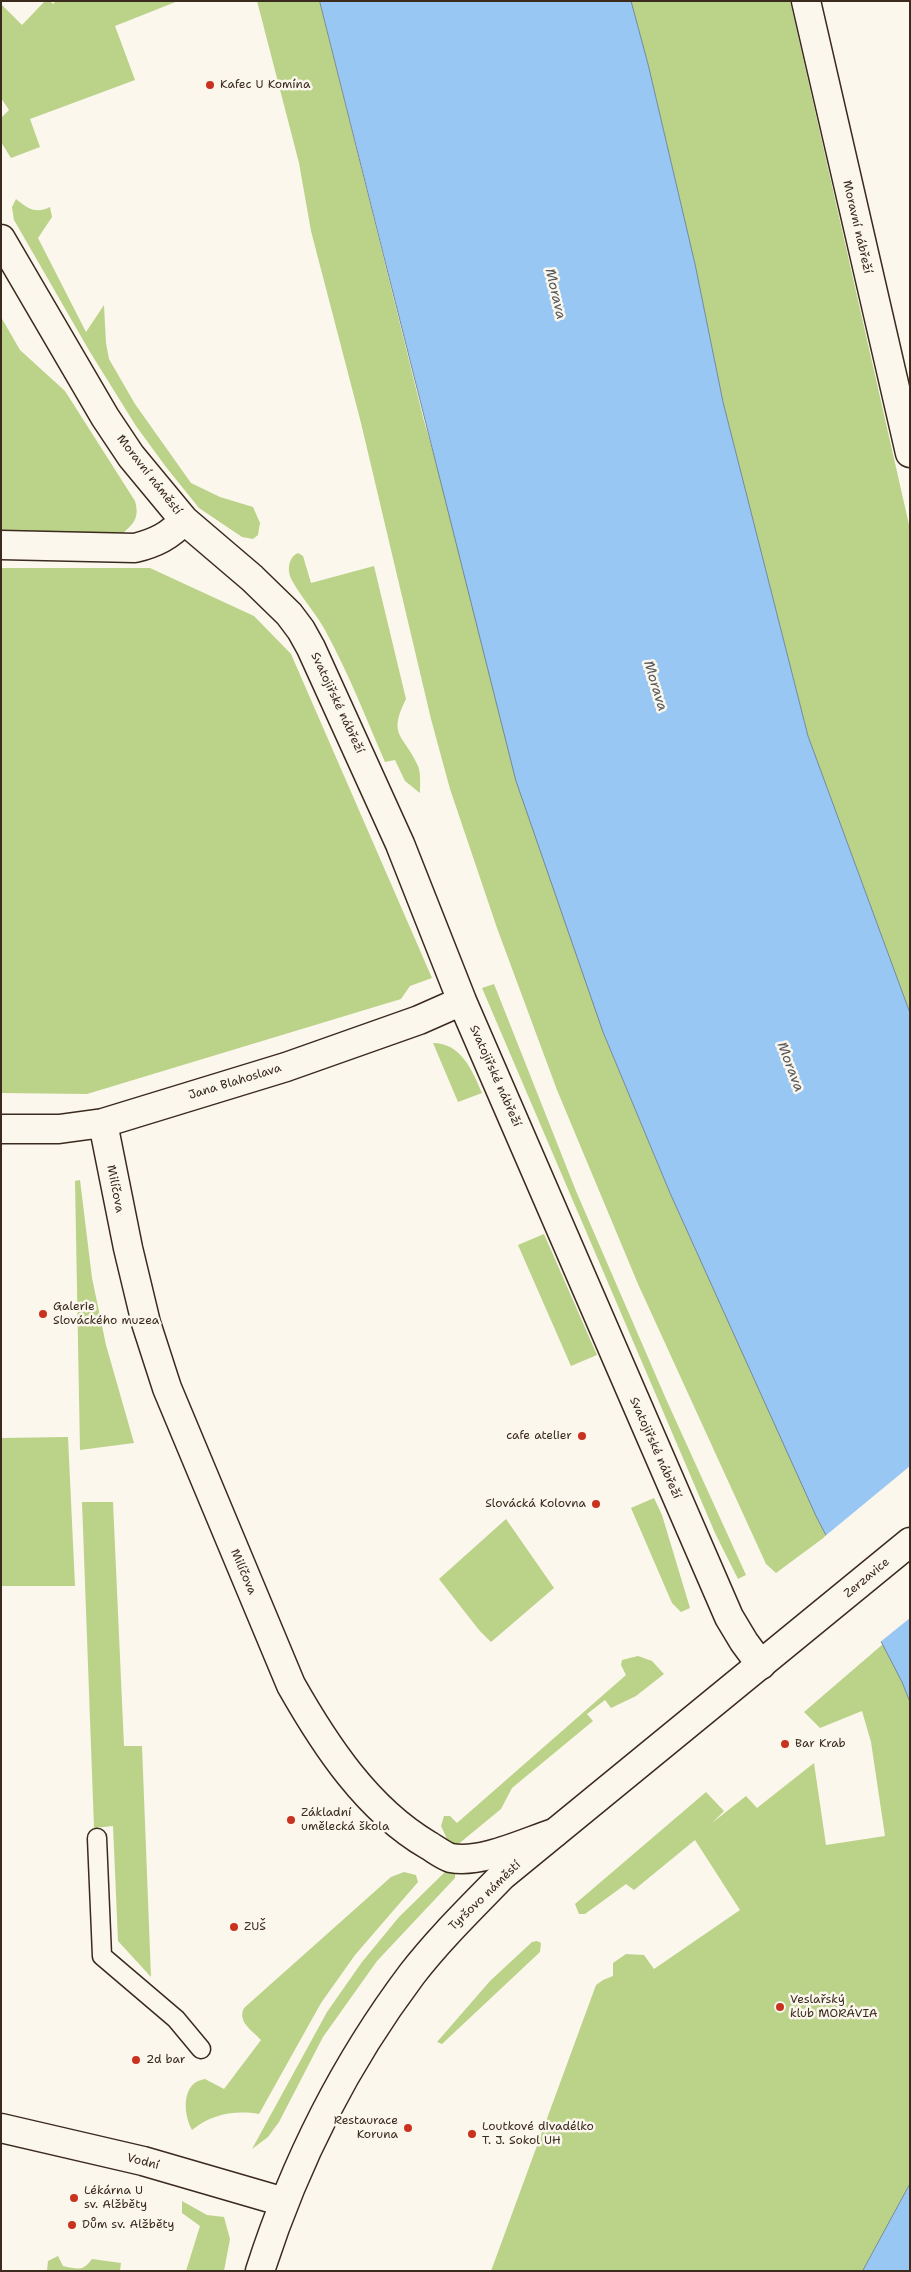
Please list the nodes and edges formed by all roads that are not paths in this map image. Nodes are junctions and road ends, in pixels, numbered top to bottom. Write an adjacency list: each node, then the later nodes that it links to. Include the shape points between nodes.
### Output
1 (806, 1): 3 (street, Moravní nábřeží)
2 (1, 239): 4 (street, Moravní náměstí, via 105,417 131,456)
3 (910, 453)
4 (184, 520): 5 (street, Moravní náměstí, via 166,537 135,548); 6 (street, Svatojiřské nábřeží, via 252,578 301,630 321,667 400,844)
5 (1, 546)
6 (462, 1001): 7 (street, Jana Blahoslava, via 419,1020 286,1067); 11 (street, Svatojiřské nábřeží, via 730,1617)
7 (103, 1123): 8 (street, Jana Blahoslava, via 59,1129); 12 (street, Milíčova, via 146,1323 167,1388 291,1685 316,1729 356,1782 378,1805 416,1838 450,1858 472,1858)
8 (1, 1129)
9 (910, 1542): 10 (street, Zerzavice)
10 (824, 1613): 11 (street, Tyršovo náměstí)
11 (760, 1665): 12 (street, Tyršovo náměstí)
12 (557, 1832): 16 (street, Tyršovo náměstí, via 502,1876 452,1928 402,1988 342,2082)
13 (98, 1838): 14 (lane, via 102,1956 176,2019)
14 (201, 2049)
15 (1, 2128): 16 (street, Vodní, via 143,2161)
16 (284, 2202): 17 (street, Tyršovo náměstí)
17 (260, 2271)

